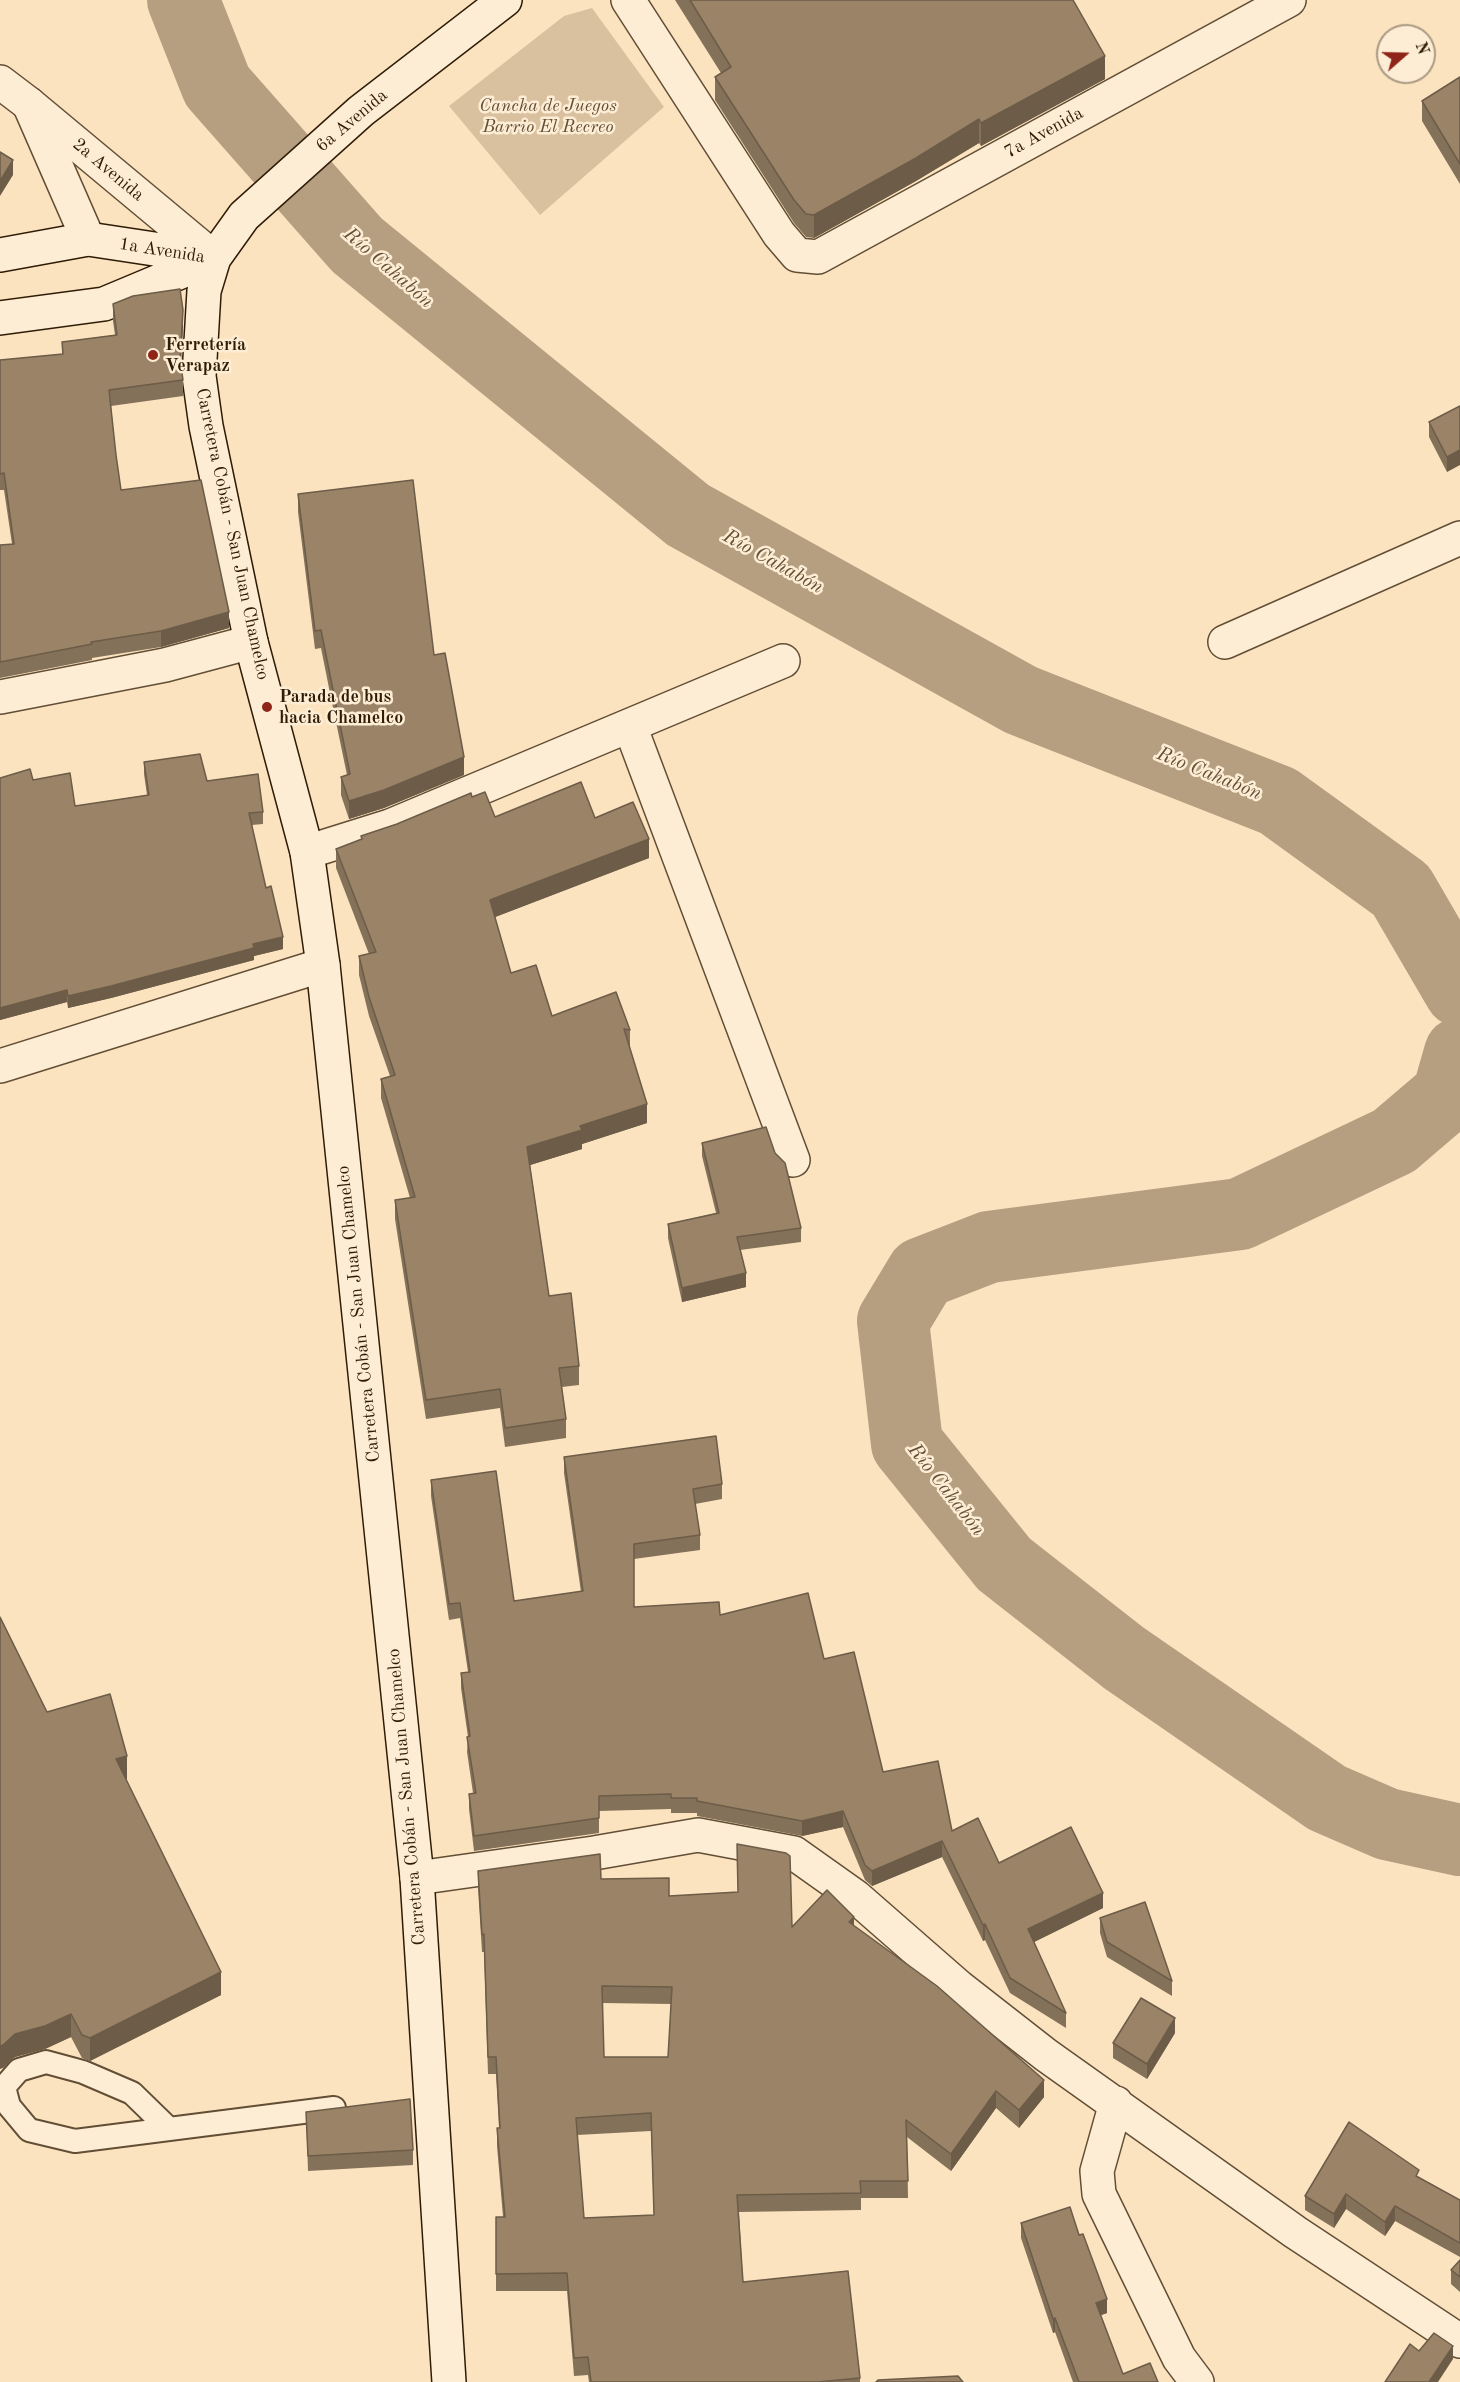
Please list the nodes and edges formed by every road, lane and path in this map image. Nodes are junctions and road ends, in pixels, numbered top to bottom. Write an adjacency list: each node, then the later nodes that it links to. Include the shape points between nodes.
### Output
1 (505, 0): 8 (street, 6a Avenida, via 361,111 244,216)
2 (628, 0): 3 (street, 7a Avenida, via 779,234 797,255 818,257)
3 (1289, 0)
4 (0, 82): 5 (street, 2a Avenida)
5 (28, 104): 6 (street); 8 (street, 2a Avenida)
6 (88, 239): 7 (street, 1a Avenida); 8 (street, 1a Avenida)
7 (0, 255)
8 (214, 258): 9 (street, 1a Avenida, via 104,304); 11 (street, Carretera Cobán - San Juan Chamelco, via 204,291 199,376)
9 (0, 318)
10 (1460, 538): 12 (street)
11 (251, 642): 14 (street, via 165,664); 16 (street, Carretera Cobán - San Juan Chamelco)
12 (1225, 642)
13 (783, 661): 15 (street)
14 (0, 697)
15 (630, 726): 16 (street, via 390,826); 19 (street)
16 (307, 852): 17 (street, Carretera Cobán - San Juan Chamelco)
17 (323, 965): 18 (street); 20 (street, Carretera Cobán - San Juan Chamelco)
18 (0, 1066)
19 (793, 1160)
20 (417, 1878): 21 (street, via 698,1834 794,1853 856,1897 959,1987 1046,2055); 25 (street, Carretera Cobán - San Juan Chamelco, via 420,2099)
21 (1116, 2103): 24 (street, via 1295,2232); 26 (street, via 1097,2171 1099,2194 1179,2358)
22 (353, 2106): 23 (lane)
23 (169, 2129): 23 (lane, via 75,2141 40,2133 29,2130 9,2106 4,2087 19,2070 46,2062 83,2072 132,2093)
24 (1460, 2341)
25 (449, 2382)
26 (1197, 2382)

